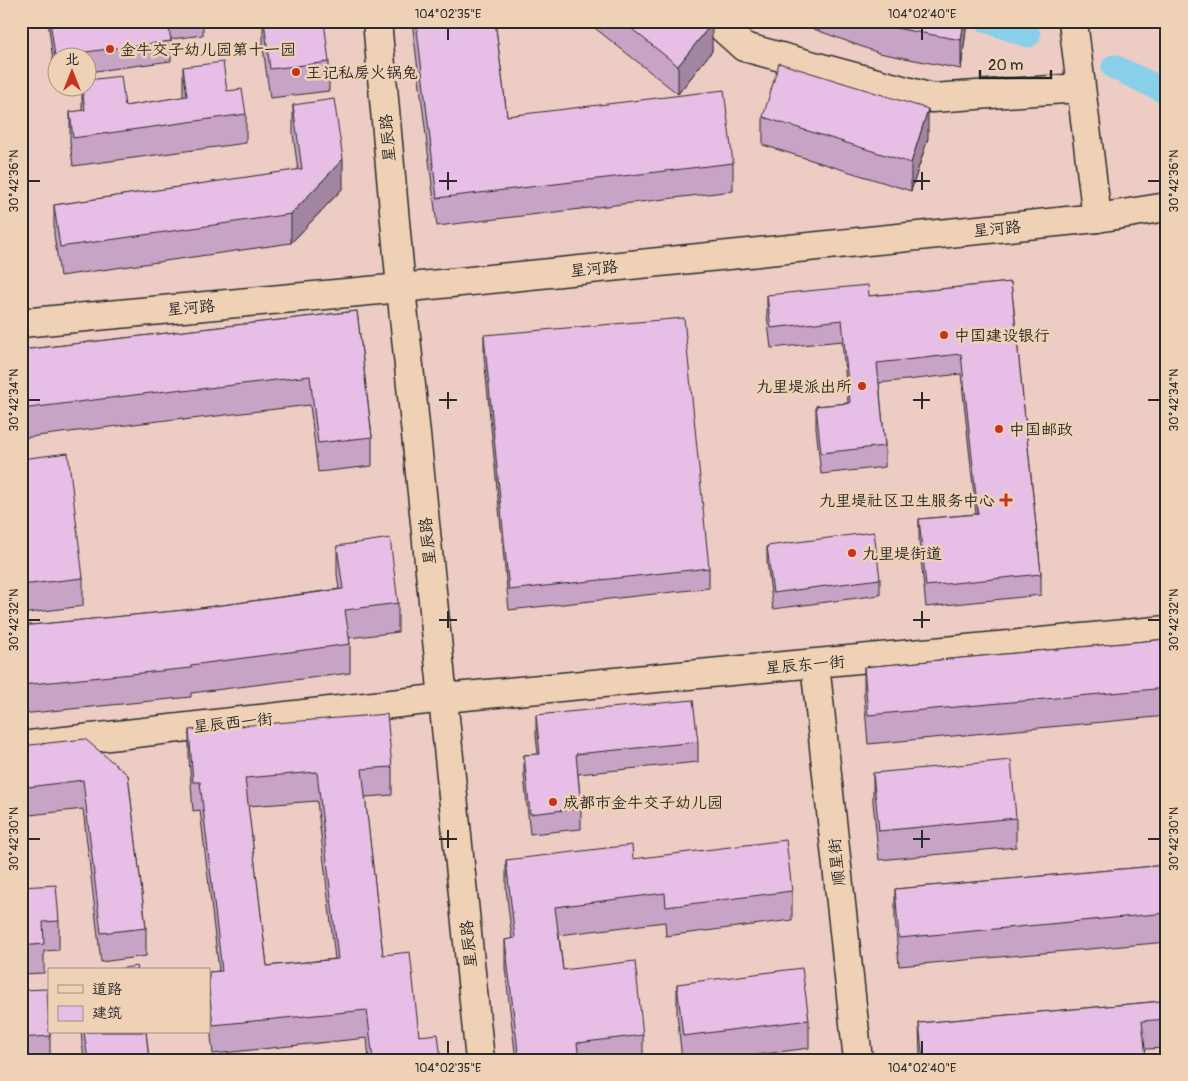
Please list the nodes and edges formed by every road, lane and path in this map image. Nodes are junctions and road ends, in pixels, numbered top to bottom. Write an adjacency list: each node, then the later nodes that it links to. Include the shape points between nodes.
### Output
1 (377, 21): 7 (street, 星辰路)
2 (715, 21): 4 (street, via 744,47 932,98)
3 (1072, 21): 4 (street)
4 (1080, 88): 6 (street)
5 (1167, 208): 6 (street, 星河路)
6 (1096, 218): 7 (street, 星河路)
7 (401, 288): 8 (street, 星河路); 11 (street, 星辰路)
8 (21, 322)
9 (1167, 630): 10 (street, 星辰东一街)
10 (815, 664): 11 (street, 星辰东一街); 14 (street, 顺星街)
11 (444, 698): 12 (street, 星辰西一街); 13 (street, 星辰路)
12 (21, 746)
13 (480, 1060)
14 (858, 1060)

